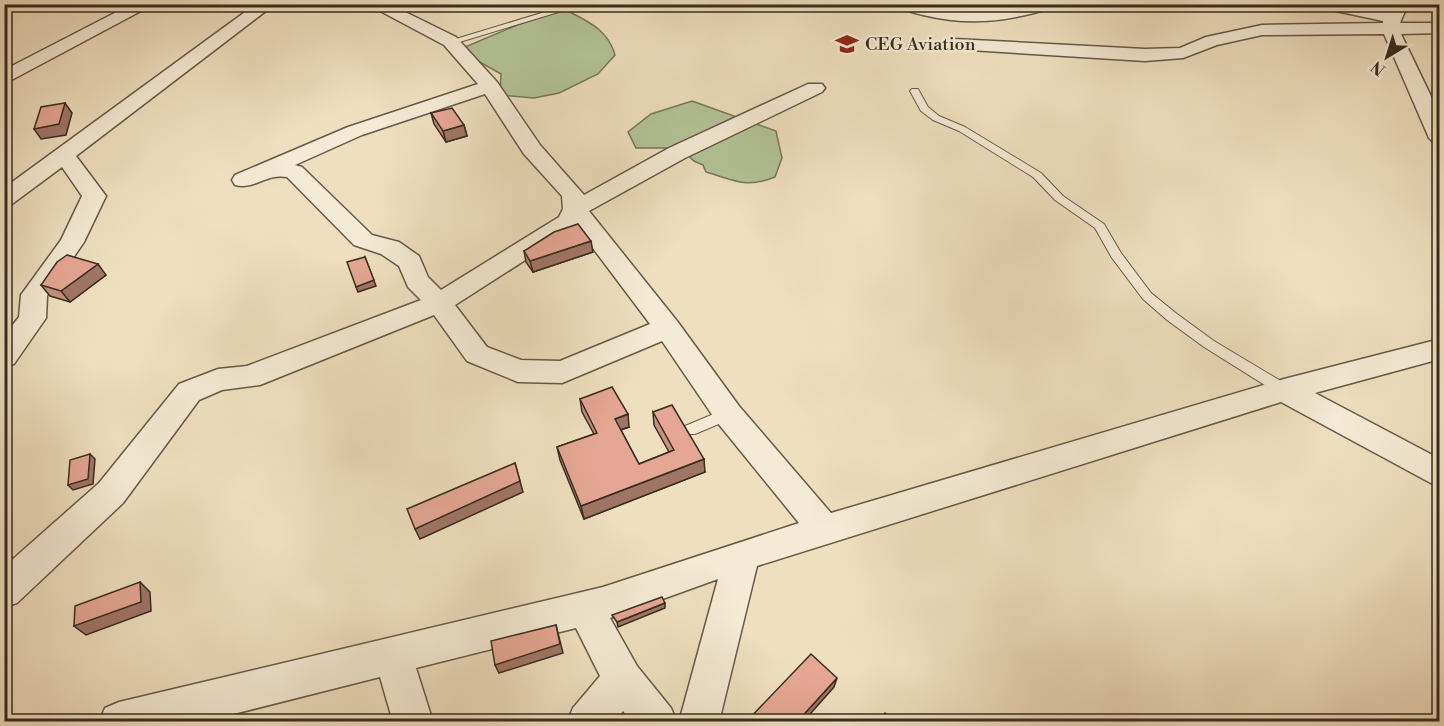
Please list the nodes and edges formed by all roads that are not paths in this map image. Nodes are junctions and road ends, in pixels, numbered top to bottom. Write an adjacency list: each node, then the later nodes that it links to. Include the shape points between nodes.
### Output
1 (146, 4): 12 (street)
2 (267, 4): 17 (street)
3 (375, 4): 10 (street)
4 (581, 4): 10 (lane)
5 (906, 4): 6 (street, via 986,19 1016,15)
6 (1045, 4)
7 (1328, 4): 8 (street)
8 (1394, 17): 9 (street, via 1412,27); 11 (street, via 1262,30 1183,53 1145,55); 16 (street)
9 (1440, 28)
10 (450, 42): 13 (street)
11 (954, 44)
12 (4, 78)
13 (490, 86): 18 (street, via 355,131); 21 (street, via 532,149 573,195)
14 (814, 88): 21 (street, via 677,153)
15 (915, 91): 26 (lane, via 924,109 936,118 962,129 1037,175 1059,198 1100,226 1147,296 1172,317)
16 (1440, 138)
17 (65, 156): 20 (street); 25 (street, via 94,196 72,242 34,295 32,318)
18 (274, 168): 19 (street); 22 (street, via 294,172 363,240 390,248 410,262 417,281)
19 (243, 180)
20 (4, 199)
21 (575, 209): 22 (street, via 568,222); 23 (street)
22 (439, 303): 23 (street, via 477,354 518,371 562,372); 32 (street, via 250,377 218,380 189,392 111,492)
23 (667, 328): 27 (street)
24 (1440, 349): 26 (street)
25 (4, 357)
26 (1284, 390): 29 (street); 30 (street)
27 (728, 414): 28 (lane); 30 (street)
28 (690, 430)
29 (1440, 475)
30 (825, 530): 31 (street)
31 (742, 555): 33 (street); 40 (street)
32 (4, 591)
33 (585, 609): 34 (street); 35 (street)
34 (393, 655): 36 (street); 37 (street)
35 (623, 680): 38 (street); 39 (street)
36 (119, 722)
37 (413, 722)
38 (587, 722)
39 (657, 722)
40 (699, 722)

